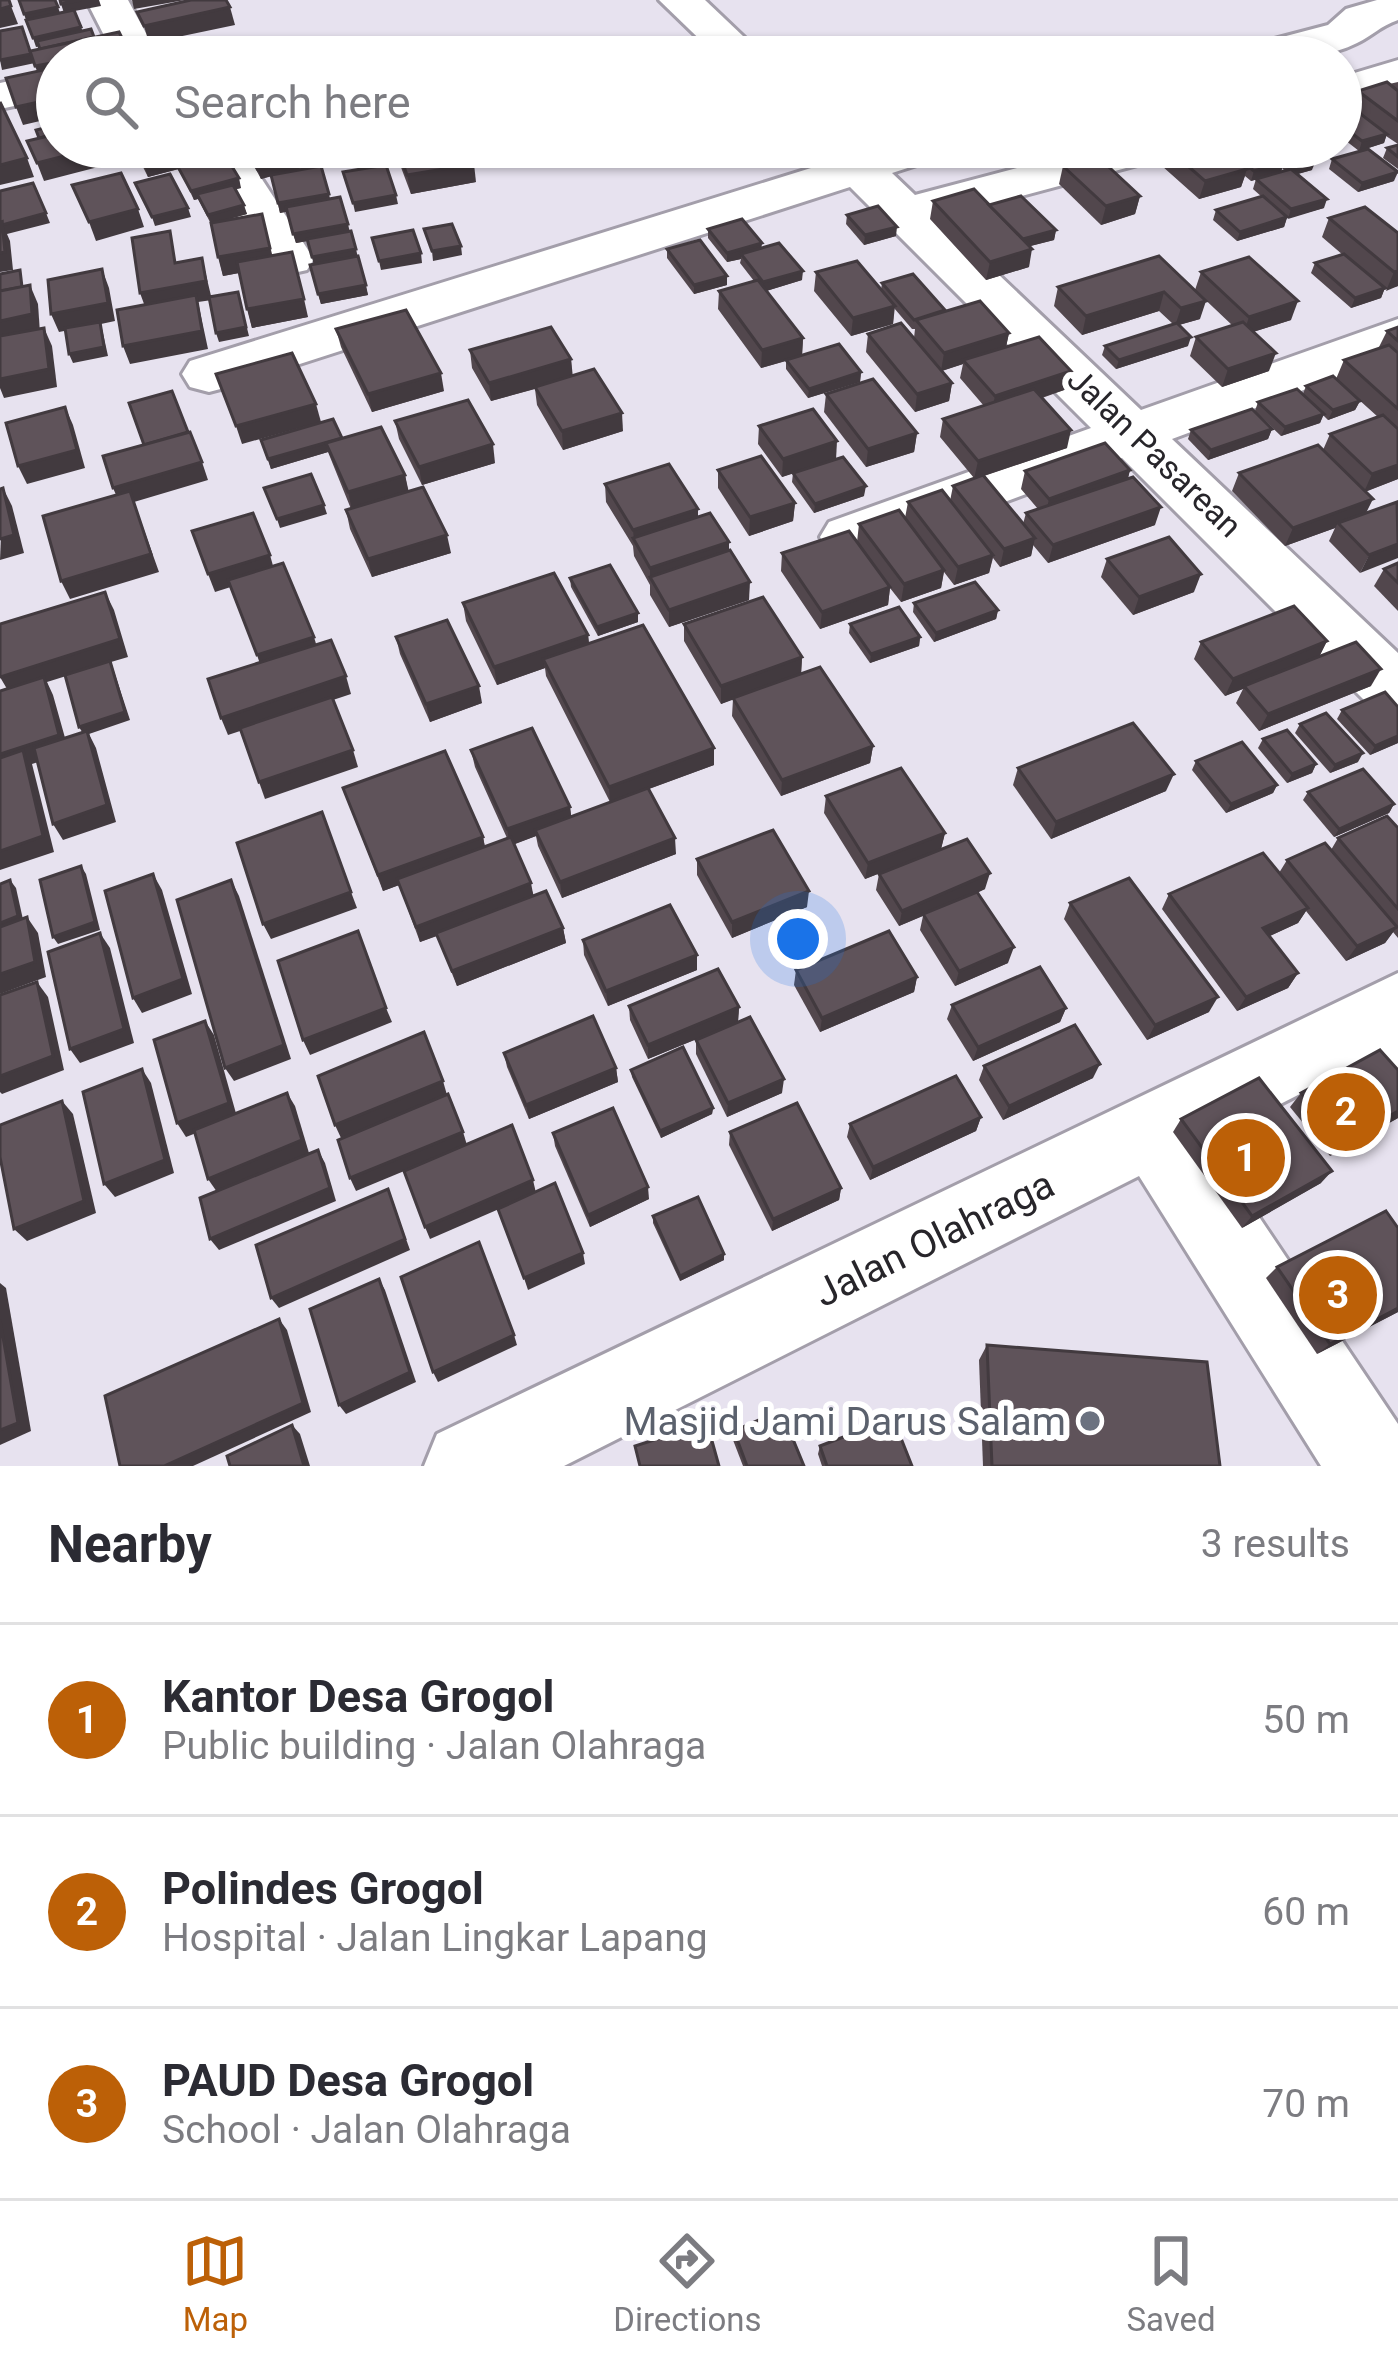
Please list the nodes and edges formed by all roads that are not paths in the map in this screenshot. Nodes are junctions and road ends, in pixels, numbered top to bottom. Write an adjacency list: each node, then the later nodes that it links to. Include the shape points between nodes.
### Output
1 (107, 0): 4 (street)
2 (680, 0): 5 (street)
3 (1372, 15): 6 (street)
4 (126, 36)
5 (720, 36)
6 (1335, 36)
7 (1398, 73): 8 (street)
8 (1362, 85)
9 (36, 94): 10 (street)
10 (7, 107)
11 (232, 168): 16 (street)
12 (813, 168): 18 (street)
13 (857, 168): 15 (street, Jalan Pasarean)
14 (1072, 168): 15 (street)
15 (904, 213): 19 (street, Jalan Pasarean)
16 (290, 259)
17 (1398, 336): 19 (street)
18 (209, 374)
19 (1136, 432): 20 (street); 21 (street, Jalan Pasarean)
20 (850, 537)
21 (1394, 683)
22 (1386, 1033): 23 (street, Jalan Olahraga)
23 (1155, 1130): 24 (street, Jalan Olahraga); 25 (street)
24 (469, 1466)
25 (1373, 1466)

